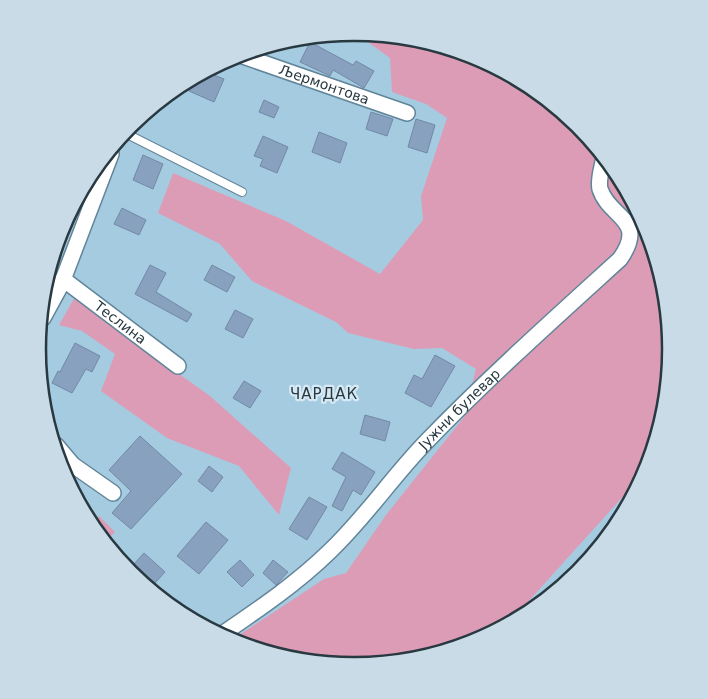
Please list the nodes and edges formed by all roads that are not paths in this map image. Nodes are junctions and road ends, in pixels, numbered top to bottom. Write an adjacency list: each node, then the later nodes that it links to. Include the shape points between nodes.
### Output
1 (252, 59): 2 (street, Љермонтова)
2 (407, 113)
3 (132, 136): 6 (lane)
4 (107, 166): 7 (street)
5 (602, 167): 12 (street, Јужни булевар, via 600,188 605,199 628,225 627,249 620,260 452,415 330,551 272,600)
6 (242, 192)
7 (63, 279): 8 (street); 9 (street, Теслина)
8 (48, 308)
9 (178, 366)
10 (64, 455): 11 (street, via 73,465)
11 (113, 493)
12 (228, 630)

